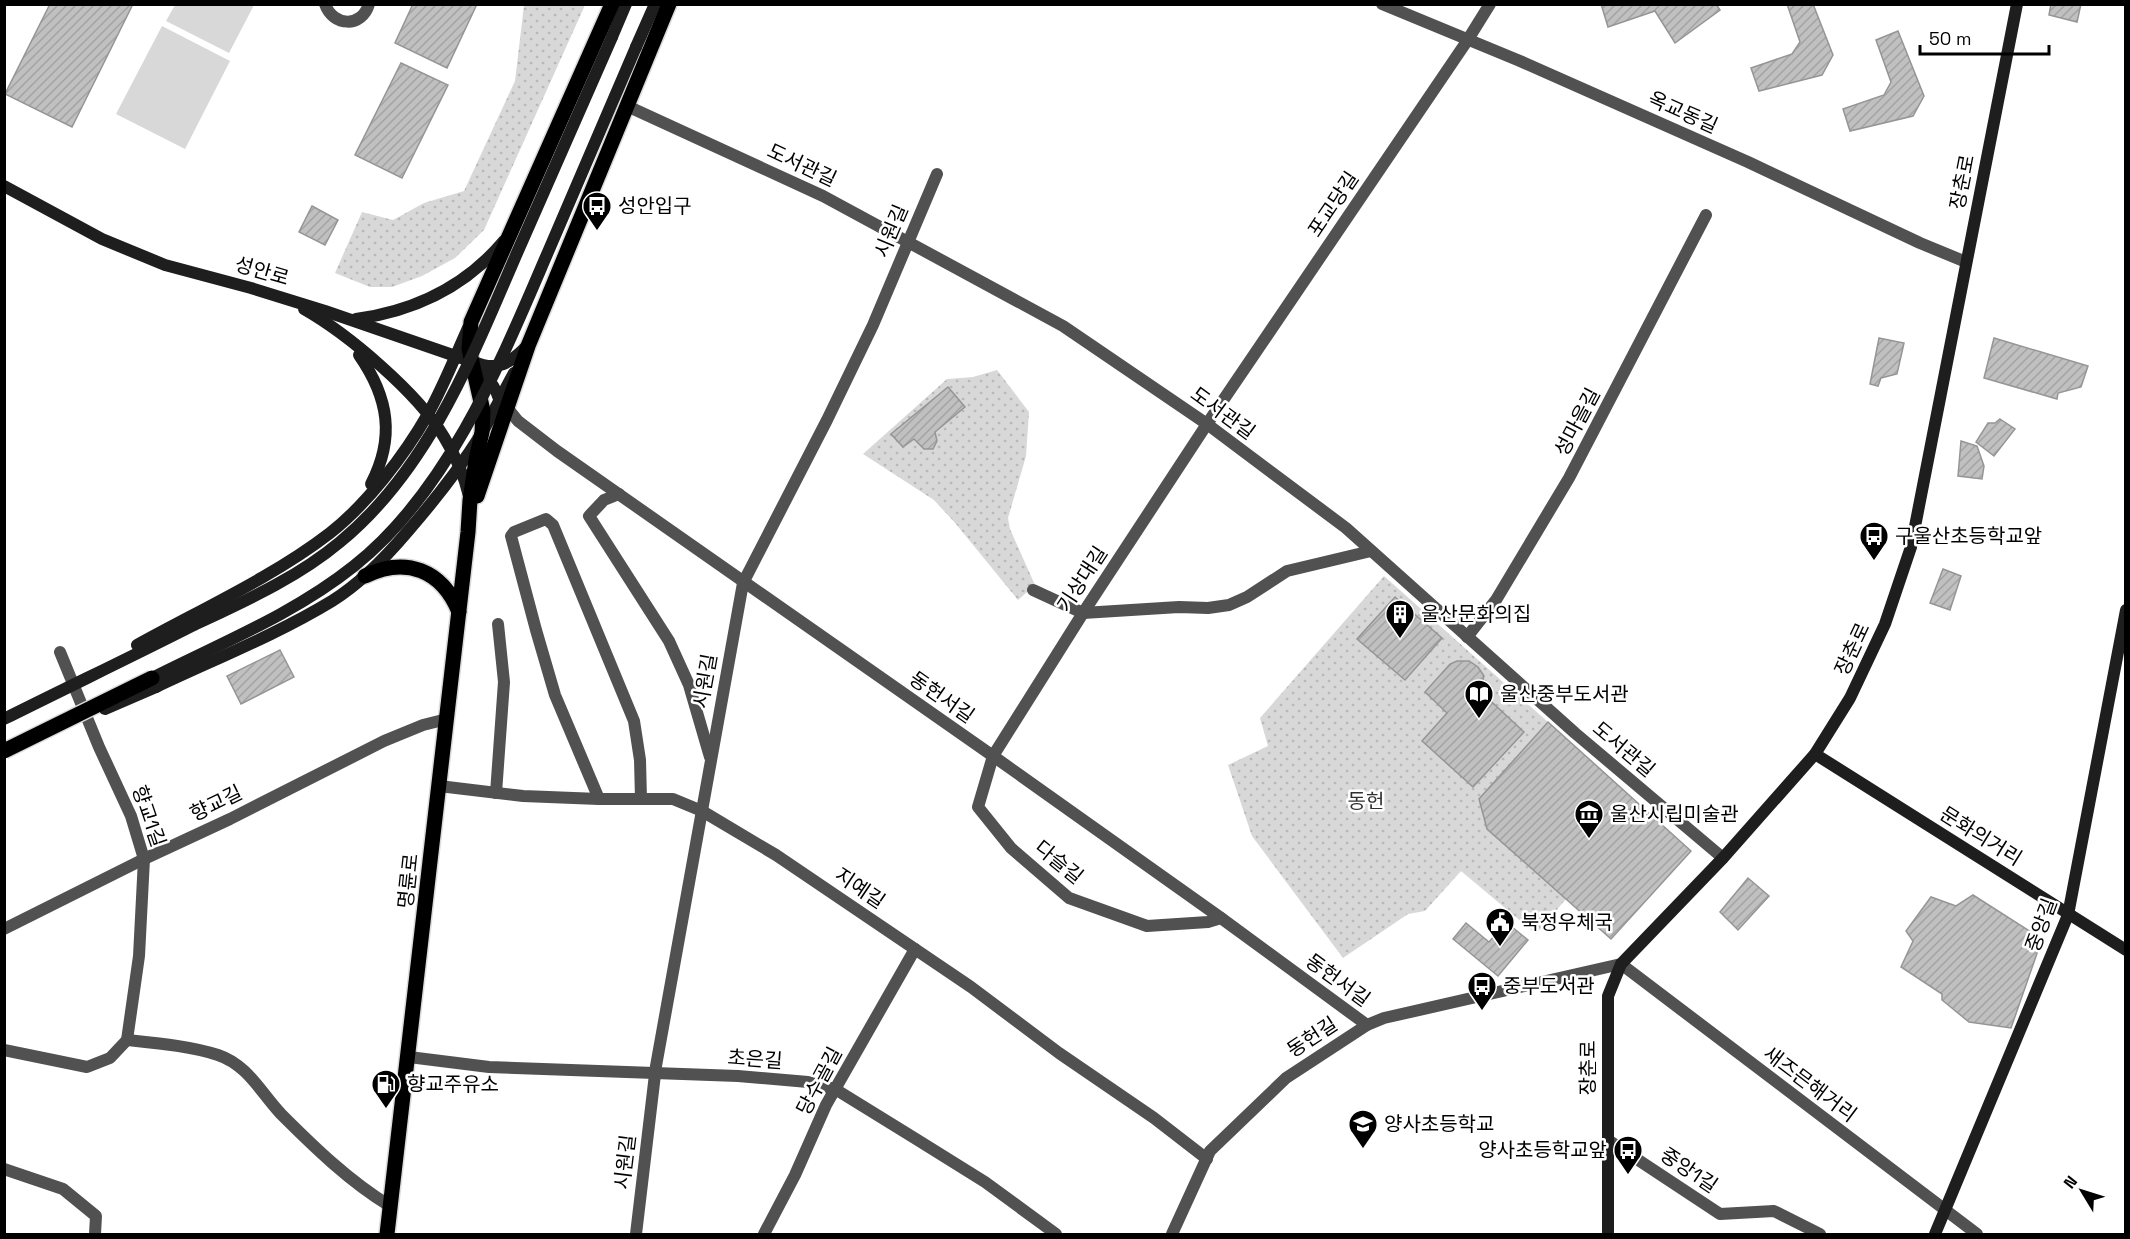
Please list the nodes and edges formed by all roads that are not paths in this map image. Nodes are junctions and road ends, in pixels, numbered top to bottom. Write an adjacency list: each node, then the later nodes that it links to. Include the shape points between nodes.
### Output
1 (325, 4): 2 (street, via 332,17 344,23 358,20)
2 (369, 4)
3 (612, 4): 15 (main road)
4 (626, 4): 42 (main road, bridge, via 490,317 430,434 392,490 340,542 273,587)
5 (654, 4): 44 (main road, bridge, via 516,327 442,467 382,540 324,589)
6 (669, 4): 11 (main road)
7 (1382, 4): 10 (street, 옥교동길)
8 (1490, 4): 10 (street, 포교당길)
9 (2017, 4): 17 (main road, 장춘로)
10 (1467, 41): 17 (street, 옥교동길, via 1520,61); 25 (street, 포교당길)
11 (627, 106): 16 (street, 도서관길, via 823,196); 21 (main road)
12 (937, 174): 16 (street, 시원길)
13 (4, 186): 18 (main road, 성안로, via 102,239 165,265)
14 (1706, 215): 41 (street, 성마을길, via 1569,478 1496,600)
15 (510, 234): 19 (main road, via 479,267 448,290 391,314); 22 (main road, via 471,322)
16 (907, 243): 25 (street, 도서관길, via 1063,326); 34 (street, 시원길, via 832,410)
17 (1966, 262): 48 (main road, 장춘로, via 1911,547 1885,624 1850,698)
18 (282, 297): 19 (main road, 성안로); 20 (main road)
19 (352, 320): 22 (main road, 성안로)
20 (339, 332): 24 (main road); 30 (main road, via 376,382 385,416 385,449 379,468)
21 (528, 346): 22 (main road, via 500,366 487,367); 23 (main road)
22 (463, 358): 23 (main road, 성안로, via 483,372); 24 (main road); 26 (main road, via 480,396)
23 (504, 404): 26 (main road); 28 (street, 동헌서길, via 531,432); 31 (main road, via 499,435)
24 (428, 414): 27 (main road); 30 (main road, via 381,481)
25 (1207, 424): 32 (street, 도서관길); 38 (street, 기상대길)
26 (482, 432): 27 (main road); 29 (main road)
27 (459, 467): 29 (main road); 33 (main road)
28 (619, 494): 34 (street, 동헌서길); 50 (street, via 604,500 589,516 669,641 689,685)
29 (470, 500): 31 (main road)
30 (353, 511): 42 (main road, via 302,553)
31 (468, 532): 37 (main road, 명륜로)
32 (1371, 551): 38 (street, via 1287,571 1229,605); 41 (street, 도서관길)
33 (365, 576): 37 (main road, via 395,566 420,571 447,589); 44 (main road, via 290,625)
34 (743, 583): 49 (street, 동헌서길); 50 (street, 시원길)
35 (1034, 590): 38 (street)
36 (2126, 610): 40 (main road, 중앙길)
37 (459, 612): 46 (main road, 명륜로)
38 (1083, 613): 49 (street, 기상대길)
39 (498, 624): 52 (street, via 504,682)
40 (2123, 634): 58 (main road, 중앙길)
41 (1467, 637): 56 (street, 도서관길)
42 (139, 648): 45 (main road, bridge)
43 (60, 652): 57 (street, 향교1길, via 131,816)
44 (154, 682): 47 (main road, bridge)
45 (4, 718)
46 (447, 719): 51 (main road, 명륜로); 57 (street, 향교길, via 384,741)
47 (4, 752)
48 (1815, 754): 56 (main road, 장춘로); 58 (main road, 문화의거리)
49 (993, 756): 59 (street, 동헌서길); 59 (street, 다슬길, via 978,807 1011,848 1069,898 1147,926)
50 (711, 761): 55 (street, 시원길)
51 (440, 786): 52 (street, 지예길); 67 (main road, 명륜로)
52 (496, 792): 53 (street, 지예길)
53 (599, 799): 54 (street, 지예길); 54 (street, via 555,695 511,536 546,519 553,525 634,721)
54 (641, 800): 55 (street, 지예길, via 674,799)
55 (702, 811): 61 (street, 지예길, via 776,855); 68 (street, 시원길)
56 (1724, 858): 63 (main road, 장춘로)
57 (144, 859): 60 (street, 향교길); 65 (street, 향교1길, via 139,956)
58 (2068, 915): 62 (main road, 문화의거리); 74 (main road, 중앙길)
59 (1221, 918): 64 (street, 동헌서길)
60 (4, 929)
61 (915, 949): 69 (street, 당수골길); 71 (street, 지예길)
62 (2126, 950)
63 (1621, 964): 64 (street, 동헌길); 70 (main road, 장춘로, via 1608,996); 74 (street, 새즈믄해거리)
64 (1366, 1025): 71 (street, 동헌길, via 1286,1078 1210,1151)
65 (127, 1040): 66 (street, via 110,1058 87,1067); 73 (street, via 219,1055 244,1069 280,1113 346,1174)
66 (4, 1050)
67 (409, 1057): 68 (street, 초은길, via 489,1067); 73 (main road, 명륜로)
68 (655, 1073): 69 (street, 초은길, via 808,1082); 77 (street, 시원길)
69 (835, 1089): 78 (street, 당수골길); 79 (street, 초은길, via 985,1182)
70 (1608, 1140): 81 (main road, 장춘로); 82 (street, 중앙1길, via 1720,1214 1774,1211)
71 (1207, 1159): 80 (street, 동헌길)
72 (4, 1169): 75 (street, via 63,1189 96,1216)
73 (390, 1206): 76 (main road, 명륜로)
74 (1945, 1211): 83 (main road, 중앙길); 84 (street, 새즈믄해거리)
75 (95, 1234)
76 (387, 1234)
77 (636, 1234)
78 (764, 1234)
79 (1056, 1234)
80 (1172, 1234)
81 (1608, 1234)
82 (1820, 1234)
83 (1935, 1234)
84 (1977, 1234)

